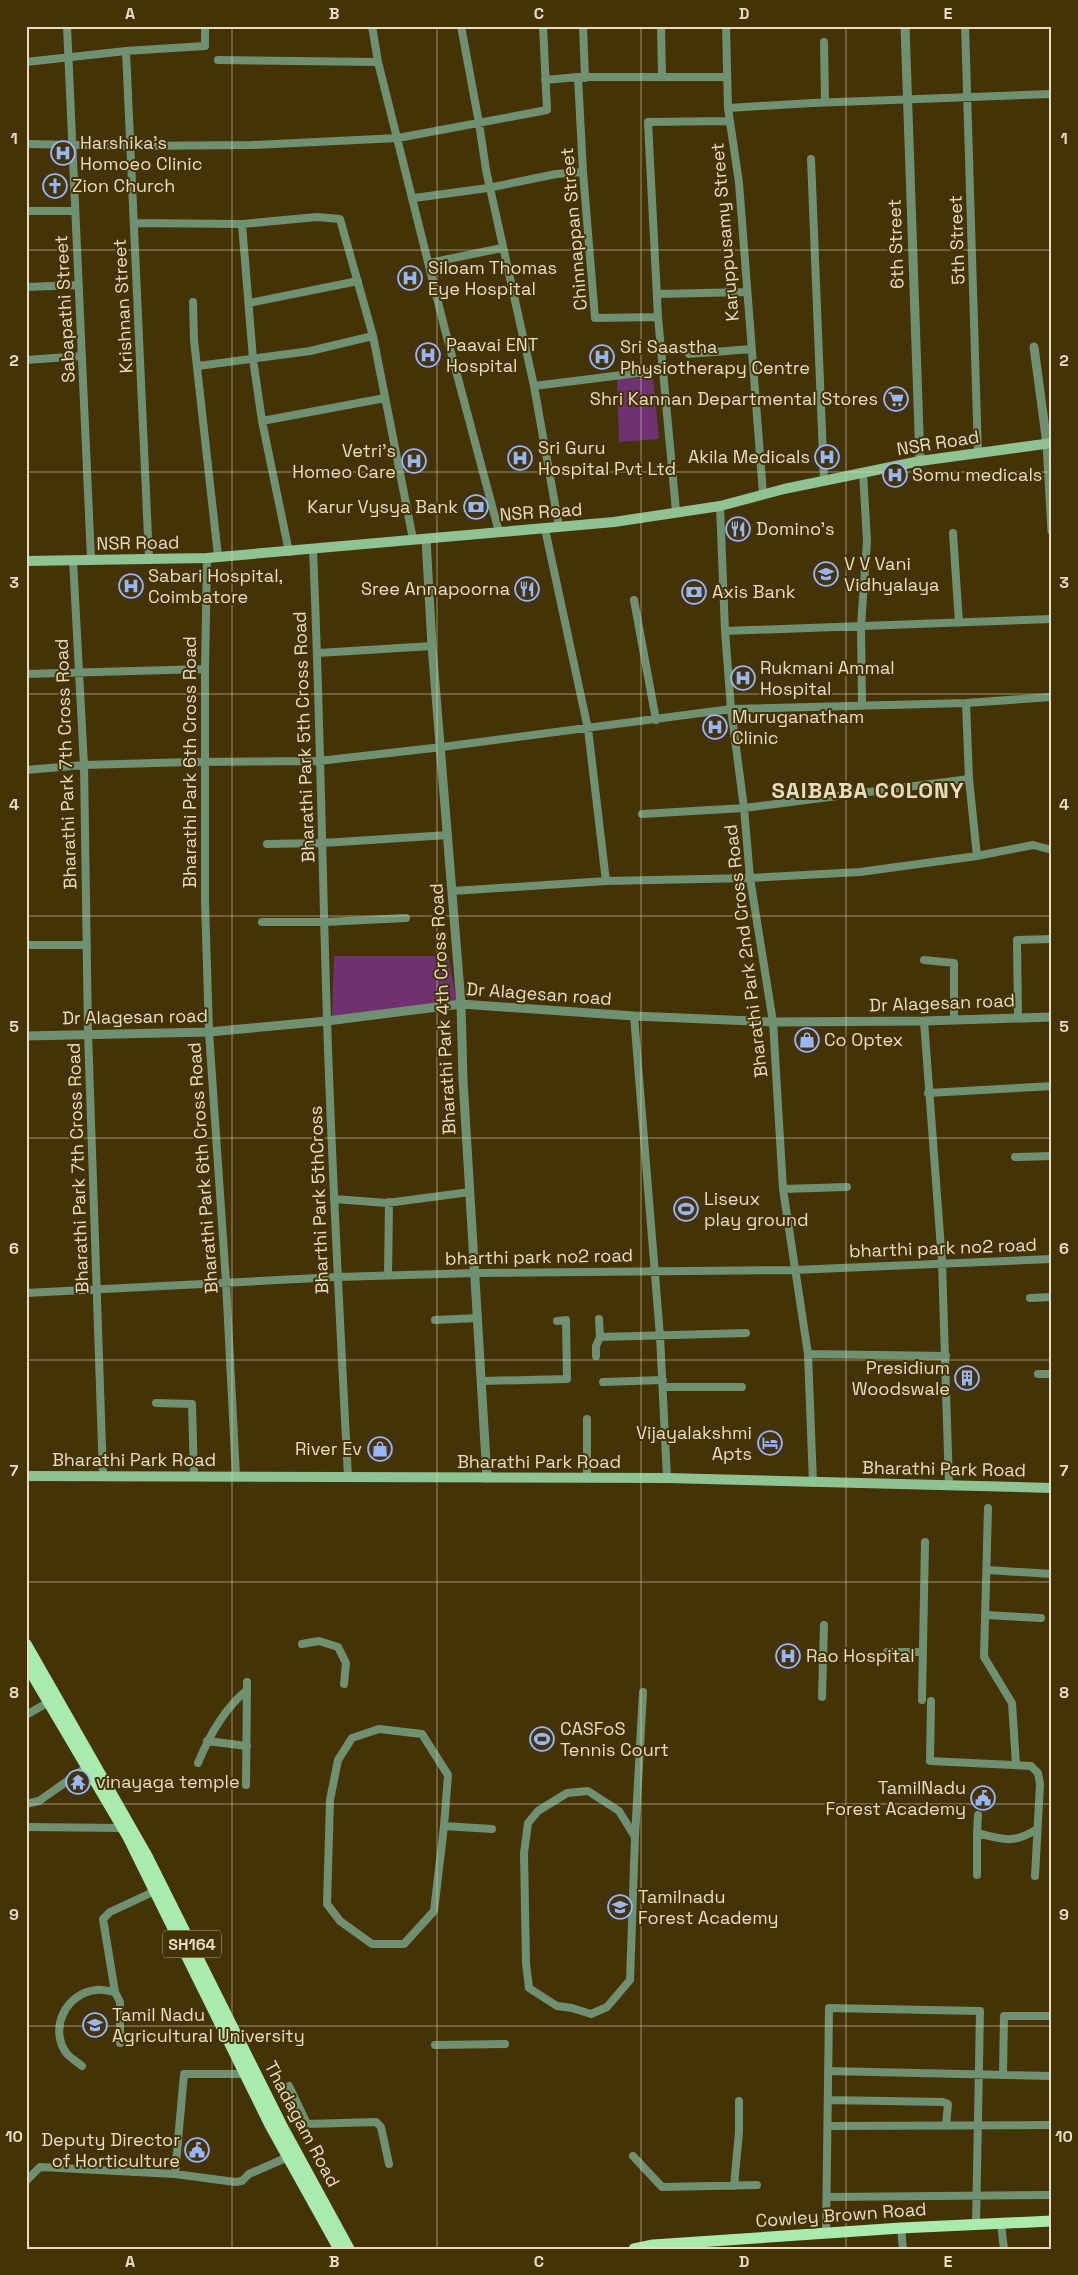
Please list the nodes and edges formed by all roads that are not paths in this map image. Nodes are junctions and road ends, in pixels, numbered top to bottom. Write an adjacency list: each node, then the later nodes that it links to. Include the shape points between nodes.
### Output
1 (67, 26): 13 (street, Sabapathi Street)
2 (206, 26): 12 (street, via 205,46)
3 (372, 26): 16 (street)
4 (461, 26): 27 (street)
5 (543, 26): 20 (street)
6 (583, 26): 19 (street, Chinnappan Street)
7 (661, 26): 17 (street)
8 (726, 26): 18 (street, Karuppusamy Street)
9 (905, 26): 23 (street, 6th Street)
10 (965, 26): 22 (street, 5th Street)
11 (824, 42): 24 (street)
12 (126, 51): 13 (street); 31 (street, Krishnan Street)
13 (69, 57): 15 (street); 30 (street, Sabapathi Street)
14 (218, 60): 16 (street)
15 (26, 62)
16 (378, 62): 28 (street)
17 (662, 76): 18 (street); 19 (street)
18 (727, 77): 25 (street, Karuppusamy Street)
19 (581, 78): 20 (street); 33 (street, Chinnappan Street)
20 (545, 80): 27 (street, via 547,110)
21 (1052, 94): 22 (street)
22 (967, 99): 23 (street); 63 (street, 5th Street)
23 (907, 100): 24 (street); 64 (street, 6th Street)
24 (825, 102): 25 (street)
25 (728, 108): 26 (street, Karuppusamy Street)
26 (729, 121): 45 (street, Karuppusamy Street, via 738,183); 46 (street, via 648,122)
27 (479, 123): 28 (street); 34 (street)
28 (398, 138): 31 (street); 35 (street)
29 (26, 144): 30 (street)
30 (72, 144): 31 (street); 37 (street, Sabapathi Street)
31 (130, 146): 38 (street, Krishnan Street)
32 (811, 159): 66 (street)
33 (582, 172): 34 (street); 49 (street, Chinnappan Street, via 595,318)
34 (489, 187): 35 (street); 40 (street)
35 (414, 198): 41 (street)
36 (26, 211): 37 (street)
37 (75, 211): 43 (street, Sabapathi Street)
38 (134, 223): 39 (street); 81 (street, Krishnan Street)
39 (242, 224): 42 (street, via 317,217 340,219); 48 (street)
40 (502, 248): 41 (street); 59 (street)
41 (429, 263): 73 (street)
42 (358, 281): 48 (street); 50 (street)
43 (79, 285): 44 (street); 54 (street, Sabapathi Street)
44 (26, 287)
45 (746, 292): 46 (street); 52 (street, Karuppusamy Street)
46 (657, 294): 49 (street)
47 (193, 302): 57 (street, Bharathi Park 6th Cross Road)
48 (249, 303): 55 (street)
49 (658, 317): 58 (street)
50 (373, 336): 55 (street, via 310,351); 60 (street)
51 (1034, 347): 62 (street)
52 (750, 349): 53 (street); 67 (street, Karuppusamy Street)
53 (689, 354)
54 (82, 356): 56 (street); 80 (street, Sabapathi Street)
55 (253, 359): 57 (street); 61 (street)
56 (26, 360)
57 (198, 366): 79 (street, Bharathi Park 6th Cross Road)
58 (662, 370): 59 (street); 69 (street)
59 (534, 386): 70 (street)
60 (385, 398): 61 (street); 75 (street)
61 (262, 421): 78 (street)
62 (1049, 444): 63 (main road, NSR Road); 72 (street)
63 (978, 454): 64 (main road, NSR Road)
64 (920, 461): 65 (main road, NSR Road)
65 (863, 472): 66 (main road, NSR Road); 87 (street, via 867,542)
66 (824, 480): 67 (main road, NSR Road)
67 (763, 494): 68 (main road, NSR Road)
68 (720, 506): 69 (main road, NSR Road); 88 (street, Bharathi Park 2nd Cross Road)
69 (676, 511): 70 (main road, NSR Road)
70 (559, 528): 71 (main road, NSR Road)
71 (545, 529): 73 (main road, NSR Road); 99 (street)
72 (1052, 531)
73 (499, 532): 76 (main road, NSR Road)
74 (953, 533): 86 (street)
75 (412, 539): 76 (main road, NSR Road); 77 (main road, NSR Road)
76 (426, 539): 89 (street, Bharathi Park 4th Cross Road)
77 (313, 550): 78 (main road, NSR Road); 90 (street, Bharathi Park 5th Cross Road)
78 (289, 552): 79 (main road, NSR Road)
79 (212, 557): 81 (main road, NSR Road); 91 (street, Bharathi Park 6th Cross Road)
80 (90, 559): 81 (main road, NSR Road); 82 (main road, NSR Road)
81 (149, 559)
82 (73, 560): 83 (main road, NSR Road); 92 (street, Bharathi Park 7th Cross Road)
83 (26, 561)
84 (634, 600): 98 (street)
85 (1052, 619): 86 (street)
86 (958, 623): 87 (street)
87 (861, 625): 88 (street); 96 (street)
88 (725, 631): 97 (street, Bharathi Park 2nd Cross Road)
89 (432, 646): 90 (street); 100 (street, Bharathi Park 4th Cross Road)
90 (318, 653): 101 (street, Bharathi Park 5th Cross Road)
91 (205, 669): 92 (street); 102 (street, Bharathi Park 6th Cross Road)
92 (78, 671): 93 (street); 103 (street, Bharathi Park 7th Cross Road)
93 (26, 674)
94 (1052, 697): 95 (street)
95 (966, 703): 96 (street); 105 (street)
96 (862, 705): 97 (street)
97 (731, 709): 98 (street); 106 (street, Bharathi Park 2nd Cross Road)
98 (656, 720): 99 (street)
99 (588, 729): 100 (street); 114 (street)
100 (442, 747): 101 (street); 108 (street, Bharathi Park 4th Cross Road)
101 (320, 761): 102 (street); 109 (street, Bharathi Park 5th Cross Road)
102 (205, 762): 103 (street); 131 (street, Bharathi Park 6th Cross Road)
103 (84, 765): 104 (street); 121 (street, Bharathi Park 7th Cross Road)
104 (26, 770)
105 (969, 779): 106 (street); 112 (street)
106 (744, 808): 107 (street); 113 (street, Bharathi Park 2nd Cross Road)
107 (642, 814)
108 (448, 835): 109 (street); 115 (street, Bharathi Park 4th Cross Road)
109 (323, 843): 110 (street); 118 (street, Bharathi Park 5th Cross Road)
110 (266, 844)
111 (1052, 850): 112 (street, via 1033,844)
112 (977, 856): 113 (street, via 860,872)
113 (750, 878): 114 (street); 129 (street, Bharathi Park 2nd Cross Road)
114 (606, 881): 115 (street)
115 (453, 891): 123 (street, Bharathi Park 4th Cross Road)
116 (406, 918): 118 (street)
117 (262, 922): 118 (street)
118 (325, 922): 128 (street, Bharthi Park 5thCross)
119 (1052, 939): 125 (street, via 1017,940)
120 (26, 945): 121 (street)
121 (87, 945): 132 (street, Bharathi Park 7th Cross Road)
122 (924, 960): 127 (street, via 954,963)
123 (461, 1004): 124 (street, Dr Alagesan road); 128 (street, Dr Alagesan road); 140 (street, Bharathi Park 4th Cross Road)
124 (634, 1016): 129 (street, Dr Alagesan road); 145 (street)
125 (1018, 1016): 126 (street, Dr Alagesan road); 127 (street, Dr Alagesan road)
126 (1052, 1016)
127 (954, 1020): 130 (street, Dr Alagesan road)
128 (327, 1021): 131 (street, Dr Alagesan road); 141 (street, Bharthi Park 5thCross)
129 (773, 1022): 130 (street, Dr Alagesan road); 139 (street, Bharathi Park 2nd Cross Road)
130 (924, 1022): 135 (street)
131 (209, 1032): 132 (street, Dr Alagesan road); 150 (street, Bharathi Park 6th Cross Road)
132 (88, 1033): 133 (street, Dr Alagesan road); 151 (street, Bharathi Park 7th Cross Road)
133 (26, 1036)
134 (1052, 1086): 135 (street)
135 (928, 1092): 144 (street)
136 (1052, 1156): 137 (street)
137 (1015, 1157)
138 (847, 1187): 139 (street)
139 (784, 1189): 146 (street, Bharathi Park 2nd Cross Road)
140 (470, 1192): 142 (street); 147 (street, Bharathi Park 4th Cross Road)
141 (334, 1200): 142 (street); 149 (street, Bharthi Park 5thCross)
142 (389, 1202): 148 (street)
143 (1052, 1259): 144 (street, bharthi park no2 road)
144 (942, 1262): 146 (street, bharthi park no2 road); 164 (street)
145 (655, 1270): 146 (street, bharthi park no2 road); 147 (street, bharthi park no2 road); 160 (street)
146 (794, 1270): 162 (street, Bharathi Park 2nd Cross Road)
147 (475, 1273): 148 (street, bharthi park no2 road); 155 (street, Bharathi Park 4th Cross Road)
148 (388, 1276): 149 (street, bharthi park no2 road)
149 (337, 1278): 150 (street, bharthi park no2 road); 177 (street, Bharthi Park 5thCross)
150 (226, 1282): 151 (street, bharthi park no2 road); 176 (street, Bharathi Park 6th Cross Road)
151 (98, 1288): 152 (street, bharthi park no2 road); 174 (street, Bharathi Park 7th Cross Road)
152 (26, 1293)
153 (1030, 1298): 154 (street)
154 (1052, 1298)
155 (478, 1318): 156 (street); 167 (street, Bharathi Park 4th Cross Road)
156 (435, 1320)
157 (600, 1320): 161 (street)
158 (557, 1321): 167 (street, via 566,1320 567,1379)
159 (746, 1333): 160 (street)
160 (660, 1336): 161 (street); 169 (street)
161 (600, 1337): 163 (street)
162 (808, 1354): 164 (street); 181 (street, Bharathi Park 2nd Cross Road)
163 (596, 1356)
164 (946, 1356): 182 (street)
165 (1038, 1374): 166 (street)
166 (1052, 1374)
167 (482, 1381): 178 (street, Bharathi Park 4th Cross Road)
168 (603, 1382): 169 (street)
169 (663, 1383): 170 (street); 180 (street)
170 (742, 1386)
171 (156, 1403): 175 (street, via 192,1404)
172 (587, 1419): 179 (street)
173 (26, 1476): 174 (main road, Bharathi Park Road)
174 (103, 1476): 175 (main road, Bharathi Park Road)
175 (194, 1476): 176 (main road, Bharathi Park Road)
176 (236, 1476): 177 (main road, Bharathi Park Road)
177 (348, 1477): 178 (main road, Bharathi Park Road)
178 (487, 1478): 179 (main road, Bharathi Park Road)
179 (587, 1478): 180 (main road, Bharathi Park Road)
180 (667, 1478): 181 (main road, Bharathi Park Road)
181 (813, 1483): 182 (main road, Bharathi Park Road)
182 (950, 1486): 183 (main road, Bharathi Park Road)
183 (1052, 1488)
184 (988, 1508): 186 (street)
185 (925, 1542): 194 (street)
186 (986, 1570): 187 (street); 188 (street)
187 (1052, 1574)
188 (985, 1615): 189 (street); 206 (street, via 984,1657 1012,1703)
189 (1041, 1618)
190 (824, 1625): 200 (street)
191 (26, 1644): 256 (main road, Thadagam Road / SH164, via 147,1856 278,2119)
192 (302, 1644): 197 (street, via 319,1641 338,1647 346,1663)
193 (887, 1652): 194 (street)
194 (923, 1652): 206 (street, via 930,1761)
195 (26, 1664): 201 (main road, Thadagam Road / SH164)
196 (247, 1682): 198 (street)
197 (344, 1684)
198 (247, 1690): 203 (street, via 236,1699); 204 (street)
199 (643, 1692): 217 (street)
200 (822, 1697)
201 (48, 1702): 202 (street); 207 (main road, Thadagam Road / SH164)
202 (26, 1714)
203 (207, 1741): 204 (street); 205 (street)
204 (247, 1746): 208 (street)
205 (198, 1763)
206 (1016, 1765): 215 (street, via 1031,1766 1038,1773)
207 (87, 1767): 209 (street, via 39,1801); 213 (main road, Thadagam Road / SH164)
208 (246, 1785)
209 (26, 1804)
210 (978, 1815): 216 (street)
211 (444, 1826): 211 (street, via 448,1775 422,1734 379,1729 352,1738 338,1760 330,1800 327,1904 340,1921 372,1944 404,1944 434,1911); 214 (street)
212 (26, 1827): 213 (street)
213 (122, 1828): 220 (main road, Thadagam Road / SH164)
214 (492, 1829)
215 (1037, 1829): 216 (street, via 1022,1839 999,1839); 219 (street)
216 (978, 1833): 218 (street)
217 (635, 1838): 217 (street, via 630,1980 607,2007 591,2014 557,2006 529,1988 524,1853 528,1823 538,1811 567,1793 588,1791 619,1811)
218 (978, 1875)
219 (1034, 1876)
220 (155, 1891): 221 (street, via 110,1912 104,1919); 229 (main road, Thadagam Road / SH164)
221 (115, 1992): 223 (street, via 120,2002); 226 (street, via 96,1990 80,1996 70,2003 59,2020 59,2037 67,2054)
222 (1052, 2016): 230 (street, via 1004,2016)
223 (120, 2043)
224 (505, 2044): 225 (street)
225 (436, 2045)
226 (82, 2066)
227 (828, 2071): 228 (street); 228 (street, via 829,2008 863,2008 980,2011); 233 (street)
228 (980, 2073): 230 (street); 238 (street)
229 (245, 2074): 240 (main road, Thadagam Road / SH164); 242 (street, via 184,2074)
230 (1002, 2074): 231 (street)
231 (1052, 2076)
232 (289, 2086): 241 (street, via 307,2124 376,2122 381,2128)
233 (828, 2100): 236 (street); 237 (street, via 943,2102 948,2104)
234 (739, 2101): 245 (street)
235 (1052, 2125): 238 (street)
236 (829, 2126): 237 (street); 247 (street)
237 (946, 2126): 238 (street)
238 (979, 2126): 248 (street)
239 (633, 2156): 245 (street, via 662,2187)
240 (288, 2157): 242 (street, via 249,2174 242,2181); 255 (main road, Thadagam Road / SH164)
241 (389, 2164)
242 (175, 2174): 243 (street, via 40,2167)
243 (26, 2181)
244 (758, 2185): 245 (street)
245 (734, 2186)
246 (1052, 2195): 248 (street)
247 (827, 2197): 248 (street); 253 (street)
248 (977, 2197): 251 (street)
249 (1052, 2221): 250 (main road, Cowley Brown Road)
250 (1001, 2224): 251 (main road, Cowley Brown Road); 259 (street)
251 (976, 2225): 252 (main road, Cowley Brown Road)
252 (900, 2228): 253 (main road, Cowley Brown Road); 258 (street)
253 (826, 2233): 254 (main road, Cowley Brown Road)
254 (653, 2247): 257 (main road, Cowley Brown Road)
255 (338, 2249)
256 (349, 2249)
257 (634, 2249)
258 (903, 2249)
259 (1004, 2249)

